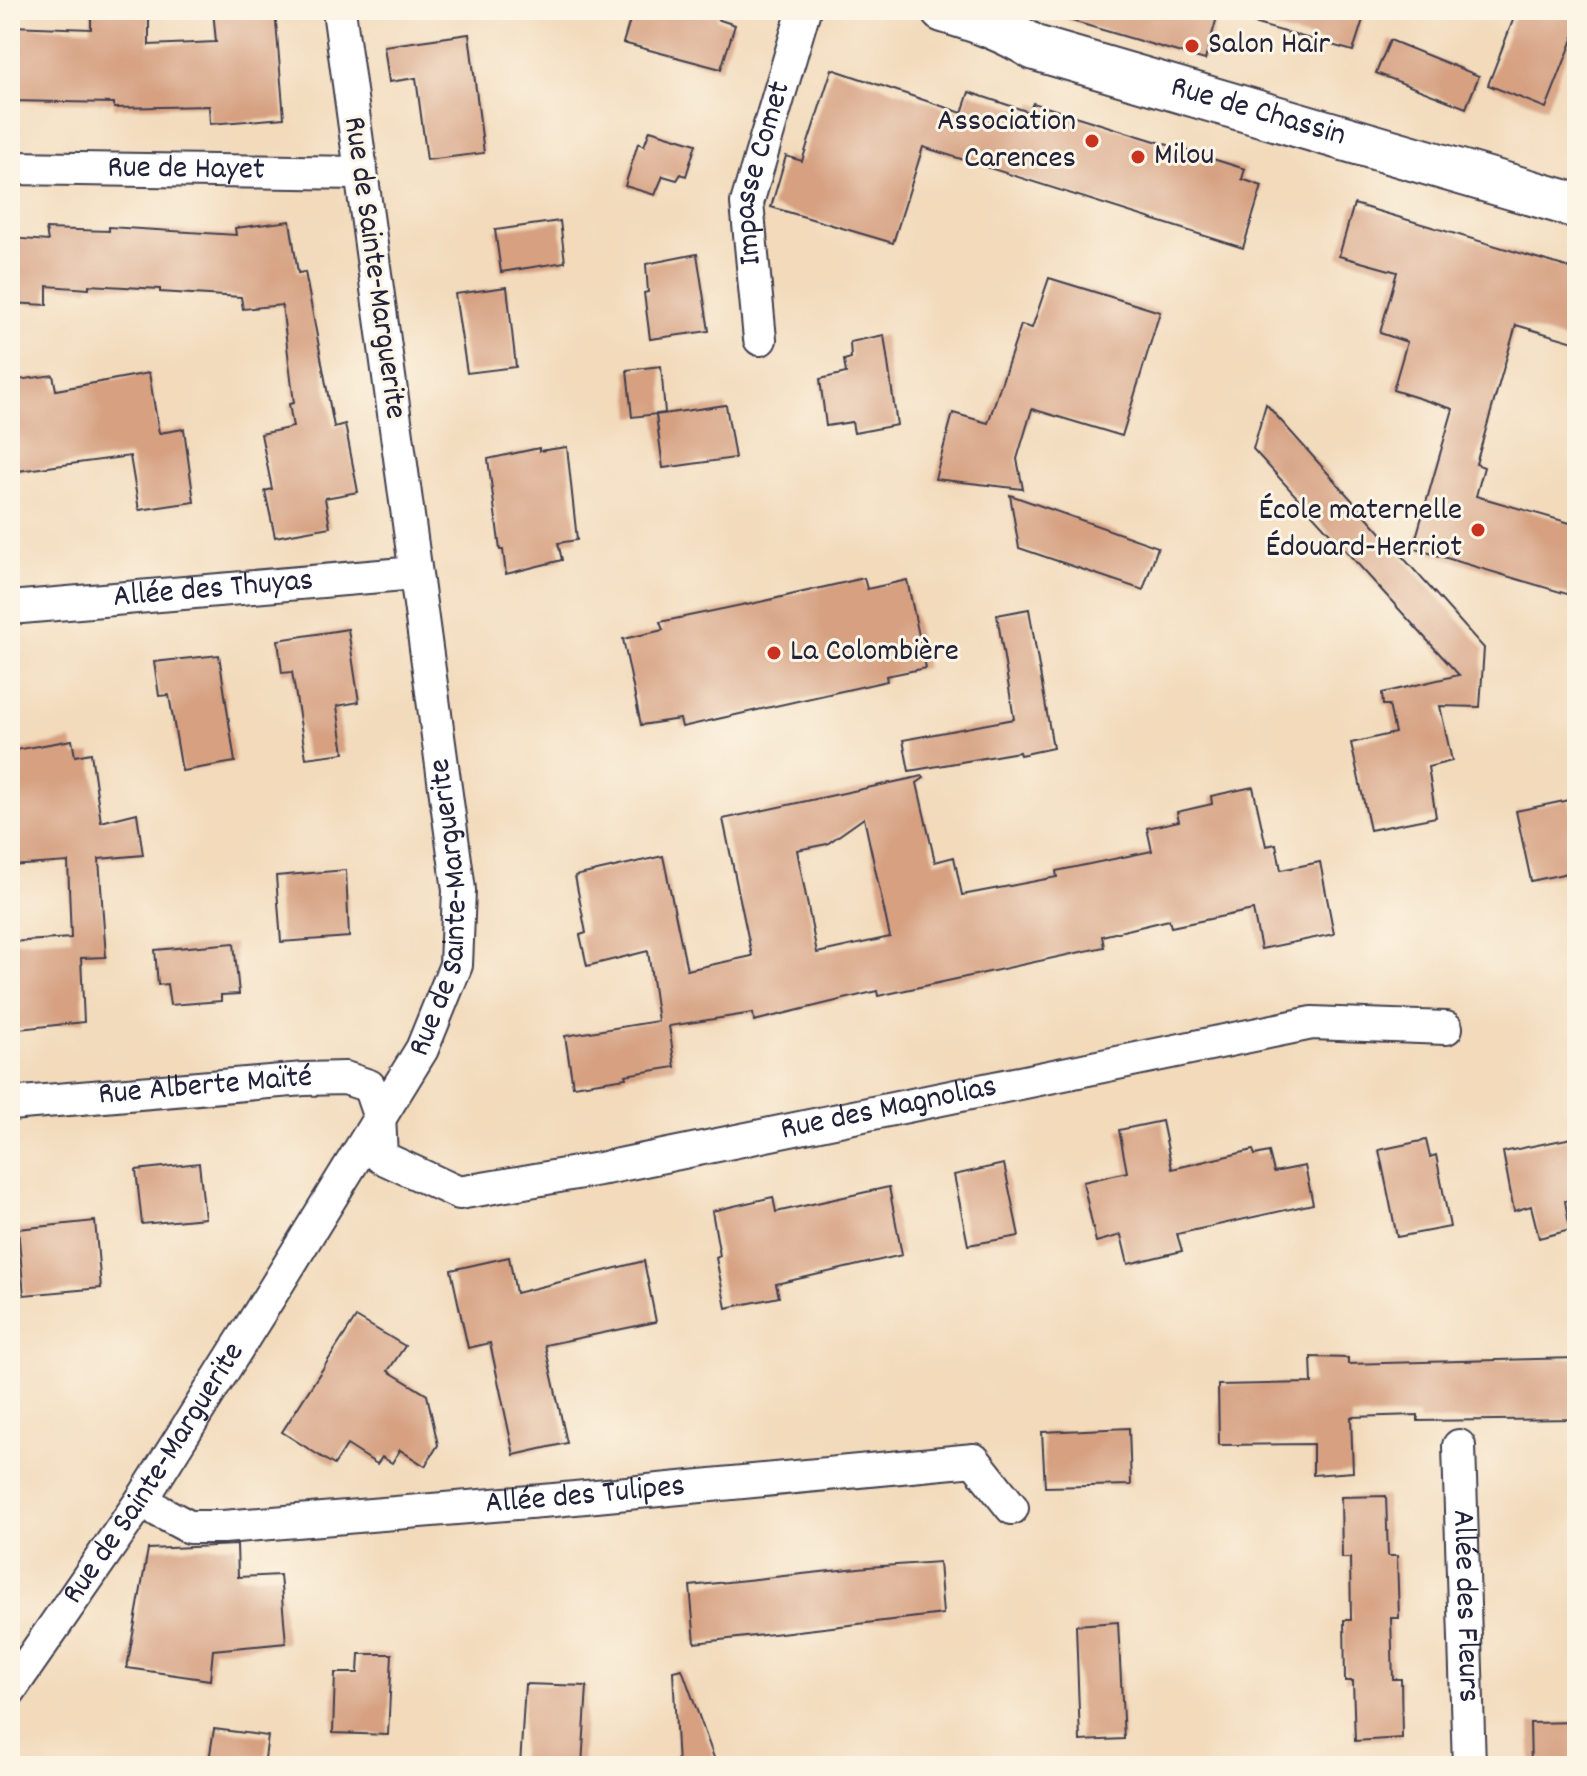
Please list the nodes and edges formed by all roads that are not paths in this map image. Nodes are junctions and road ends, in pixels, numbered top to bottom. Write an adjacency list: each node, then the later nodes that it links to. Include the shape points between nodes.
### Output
1 (339, 10): 6 (street, Rue de Sainte-Marguerite)
2 (804, 10): 8 (street, Impasse Comet, via 747,203)
3 (943, 10): 4 (street, Rue de Chassin)
4 (995, 17): 7 (street, Rue de Chassin, via 1035,48)
5 (10, 168): 6 (street, Rue de Hayet)
6 (360, 173): 9 (street, Rue de Sainte-Marguerite)
7 (1577, 206)
8 (760, 339)
9 (415, 573): 10 (street, Allée des Thuyas); 13 (street, Rue de Sainte-Marguerite, via 459,890 456,965 422,1049)
10 (10, 608)
11 (1446, 1028): 13 (street, Rue des Magnolias, via 1312,1023 605,1168 459,1193 381,1157)
12 (10, 1104): 13 (street, Rue Alberte Maïté, via 345,1078 369,1086)
13 (379, 1115): 15 (street, Rue de Sainte-Marguerite)
14 (1459, 1446): 18 (street, Allée des Fleurs)
15 (143, 1498): 16 (street, Allée des Tulipes, via 189,1527 223,1527 974,1460); 17 (street, Rue de Sainte-Marguerite)
16 (1012, 1508)
17 (10, 1690)
18 (1469, 1766)

